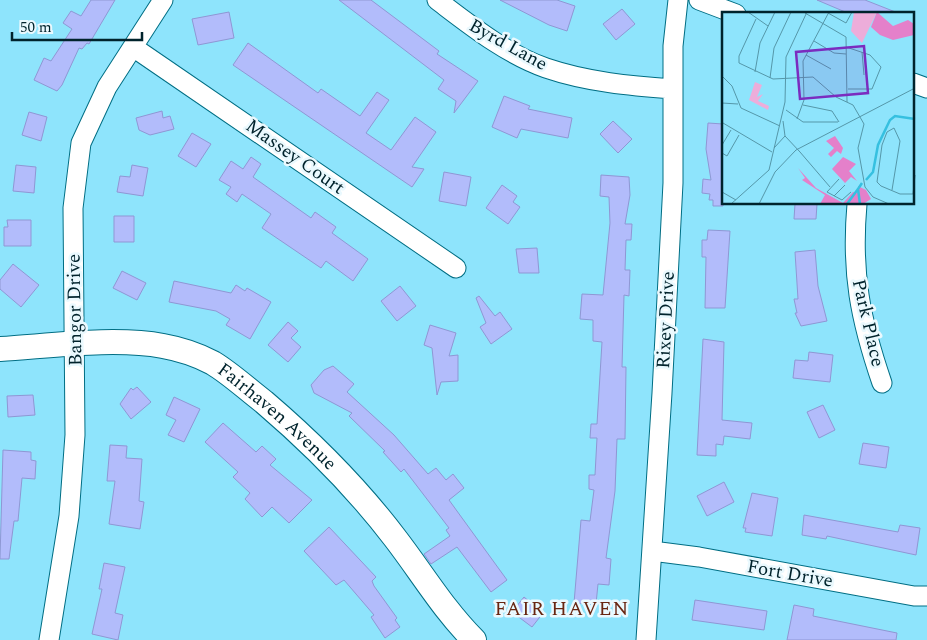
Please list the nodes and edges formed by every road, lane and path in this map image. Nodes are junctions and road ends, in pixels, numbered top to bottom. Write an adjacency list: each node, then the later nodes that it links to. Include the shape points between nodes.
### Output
1 (163, 0): 6 (street, Bangor Drive)
2 (437, 0): 9 (street, Byrd Lane, via 506,49 544,68 622,85)
3 (678, 0): 9 (street, Rixey Drive, via 673,46)
4 (699, 0): 5 (street)
5 (731, 12)
6 (133, 47): 11 (street, Massey Court); 12 (street, Bangor Drive, via 103,94 81,143 73,208)
7 (914, 83): 8 (street)
8 (927, 88)
9 (674, 89): 15 (street, Rixey Drive, via 672,193)
10 (857, 205): 14 (street, Park Place, via 854,243 857,295)
11 (456, 268)
12 (75, 345): 13 (street, Fairhaven Avenue); 17 (street, Bangor Drive, via 76,435 69,516); 18 (street, Fairhaven Avenue, via 115,342 163,346 198,356 230,374 295,429 346,480 395,538 445,609)
13 (0, 349)
14 (882, 383)
15 (652, 551): 16 (street, Fort Drive); 19 (street, Rixey Drive)
16 (927, 596)
17 (49, 640)
18 (474, 640)
19 (646, 640)

